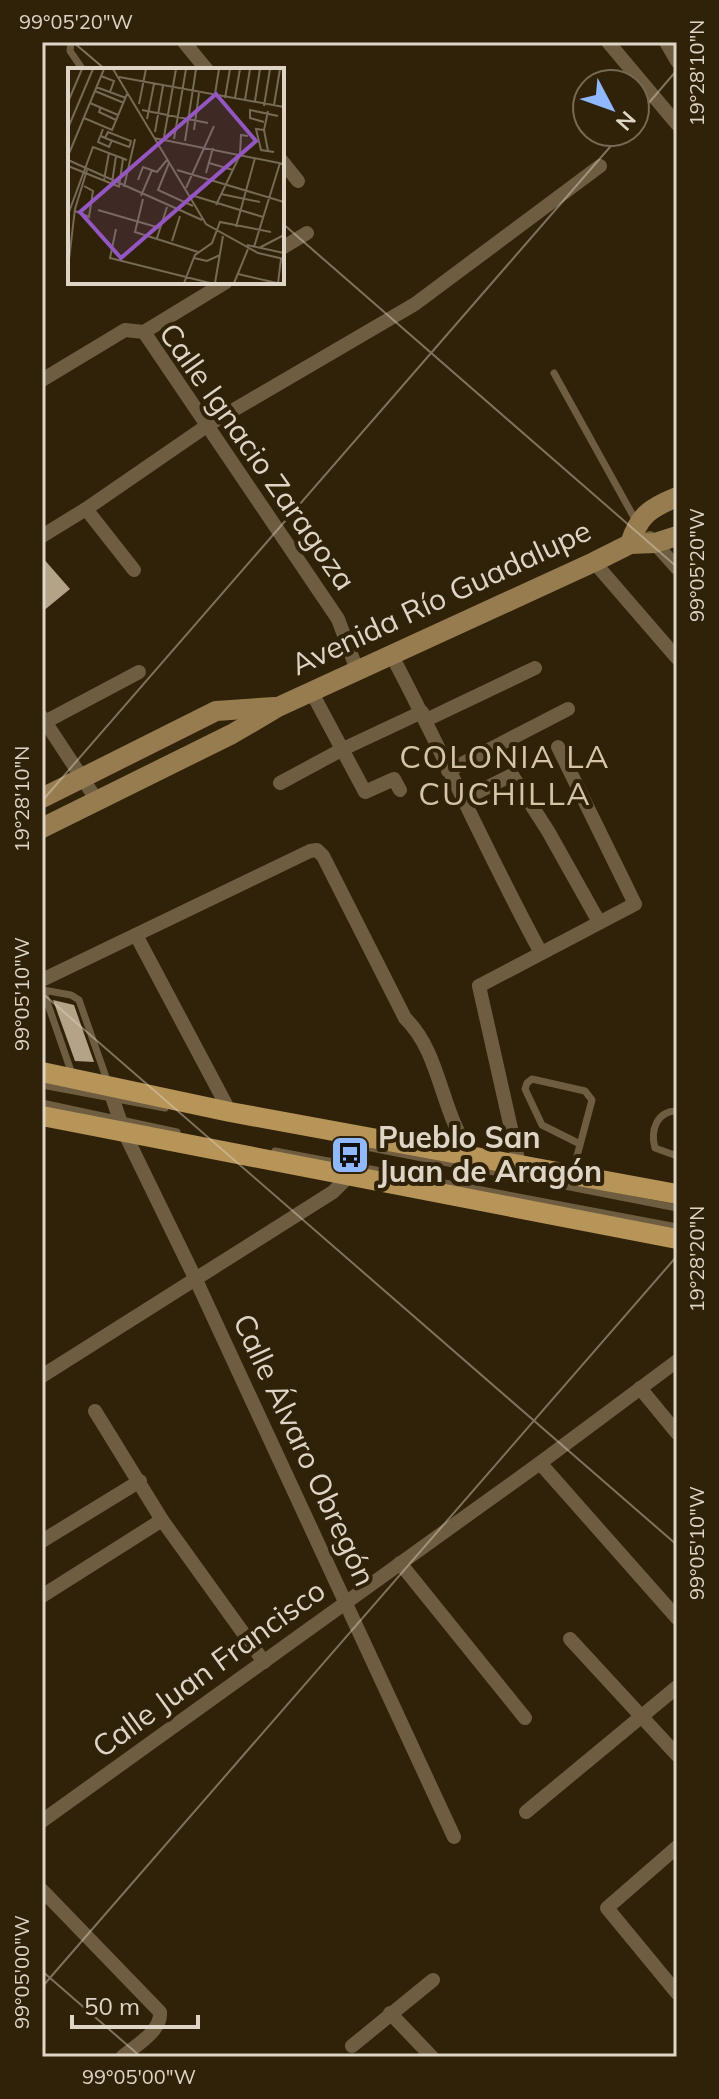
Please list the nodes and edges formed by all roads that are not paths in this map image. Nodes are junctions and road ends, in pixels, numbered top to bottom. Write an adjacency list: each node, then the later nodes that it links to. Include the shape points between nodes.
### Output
1 (71, 42): 6 (lane, via 70,51)
2 (184, 42): 7 (street)
3 (608, 42): 8 (street)
4 (666, 42): 5 (street)
5 (677, 61)
6 (82, 68)
7 (205, 68)
8 (677, 124)
9 (284, 164): 11 (street)
10 (600, 166): 18 (street, via 455,276)
11 (298, 181)
12 (307, 233): 13 (street)
13 (284, 247)
14 (223, 284): 15 (street)
15 (144, 332): 17 (street, Calle Ignacio Zaragoza, via 125,330); 18 (street, Calle Ignacio Zaragoza)
16 (554, 373): 21 (lane)
17 (42, 380)
18 (208, 425): 20 (street); 32 (street, Calle Ignacio Zaragoza, via 338,619)
19 (677, 497): 21 (street)
20 (86, 509): 22 (street); 28 (street)
21 (637, 523): 24 (street); 25 (street, Avenida Río Guadalupe)
22 (42, 536)
23 (677, 536): 24 (street, Avenida Río Guadalupe)
24 (655, 543): 25 (street, Avenida Río Guadalupe); 27 (street)
25 (630, 544): 26 (street, Avenida Río Guadalupe)
26 (594, 562): 29 (street, Avenida Río Guadalupe); 30 (street)
27 (677, 568)
28 (134, 570)
29 (392, 656): 32 (street, Avenida Río Guadalupe); 37 (street)
30 (677, 658)
31 (535, 668): 37 (street)
32 (357, 670): 34 (street, Avenida Río Guadalupe)
33 (139, 672): 38 (street)
34 (311, 691): 35 (street, Avenida Río Guadalupe); 40 (street)
35 (278, 707): 42 (street, Avenida Río Guadalupe, via 216,711); 47 (street, Avenida Río Guadalupe)
36 (568, 709): 41 (street)
37 (424, 716): 40 (street); 41 (street)
38 (44, 720): 42 (street)
39 (558, 747): 49 (street, via 635,904)
40 (343, 749): 43 (street); 44 (street, via 365,792 394,779)
41 (448, 771): 46 (street)
42 (83, 779): 45 (street, Avenida Río Guadalupe); 47 (street)
43 (280, 783)
44 (400, 790)
45 (42, 798)
46 (462, 800): 49 (street, via 512,775); 51 (street)
47 (98, 802): 48 (street, Avenida Río Guadalupe)
48 (42, 828)
49 (599, 922): 51 (street)
50 (136, 935): 52 (street); 60 (street); 68 (street, via 317,850 405,1018 422,1039 460,1139)
51 (541, 953): 70 (street, via 479,986)
52 (42, 980)
53 (42, 990): 55 (lane); 57 (lane, via 79,1000)
54 (42, 1072): 55 (main road)
55 (74, 1079): 57 (main road)
56 (42, 1085): 57 (lane)
57 (110, 1092): 60 (main road); 62 (street, Calle Álvaro Obregón); 64 (lane)
58 (42, 1103): 62 (lane)
59 (677, 1111): 69 (lane, via 658,1119 653,1139 655,1148)
60 (230, 1112): 68 (main road)
61 (42, 1116): 62 (main road)
62 (122, 1125): 63 (lane); 72 (main road); 77 (street, Calle Álvaro Obregón)
63 (211, 1139)
64 (338, 1142)
65 (580, 1144): 65 (lane, via 590,1095 532,1079 527,1083 540,1123); 71 (lane)
66 (353, 1145): 74 (lane)
67 (273, 1151): 75 (lane)
68 (472, 1154): 70 (main road)
69 (677, 1156)
70 (519, 1164): 71 (main road)
71 (573, 1173): 73 (main road)
72 (350, 1175): 76 (main road); 77 (street, via 333,1192)
73 (677, 1194)
74 (677, 1208)
75 (677, 1227)
76 (677, 1239)
77 (196, 1280): 79 (street); 89 (street, Calle Álvaro Obregón)
78 (677, 1361): 80 (street, Calle Juan Francisco)
79 (42, 1376)
80 (640, 1388): 82 (street); 83 (street, Calle Juan Francisco)
81 (95, 1411): 84 (street)
82 (677, 1433)
83 (540, 1463): 87 (street, Calle Juan Francisco); 90 (street)
84 (140, 1481): 85 (street); 86 (street)
85 (162, 1520): 88 (street); 92 (street)
86 (42, 1541)
87 (400, 1563): 89 (street, Calle Juan Francisco); 95 (street)
88 (42, 1596)
89 (347, 1603): 92 (street, Calle Juan Francisco); 99 (street, Calle Álvaro Obregón)
90 (677, 1618)
91 (570, 1639): 94 (street)
92 (264, 1662): 98 (street, Calle Juan Francisco)
93 (677, 1687): 94 (street)
94 (642, 1714): 96 (street); 97 (street)
95 (525, 1718)
96 (677, 1755)
97 (526, 1812)
98 (42, 1821)
99 (454, 1837)
100 (677, 1847): 103 (street, via 607,1908)
101 (42, 1890): 106 (street, via 160,2012 156,2028)
102 (433, 1980): 104 (street)
103 (677, 1993)
104 (390, 2013): 105 (street); 107 (street)
105 (352, 2046)
106 (122, 2057)
107 (432, 2057)

